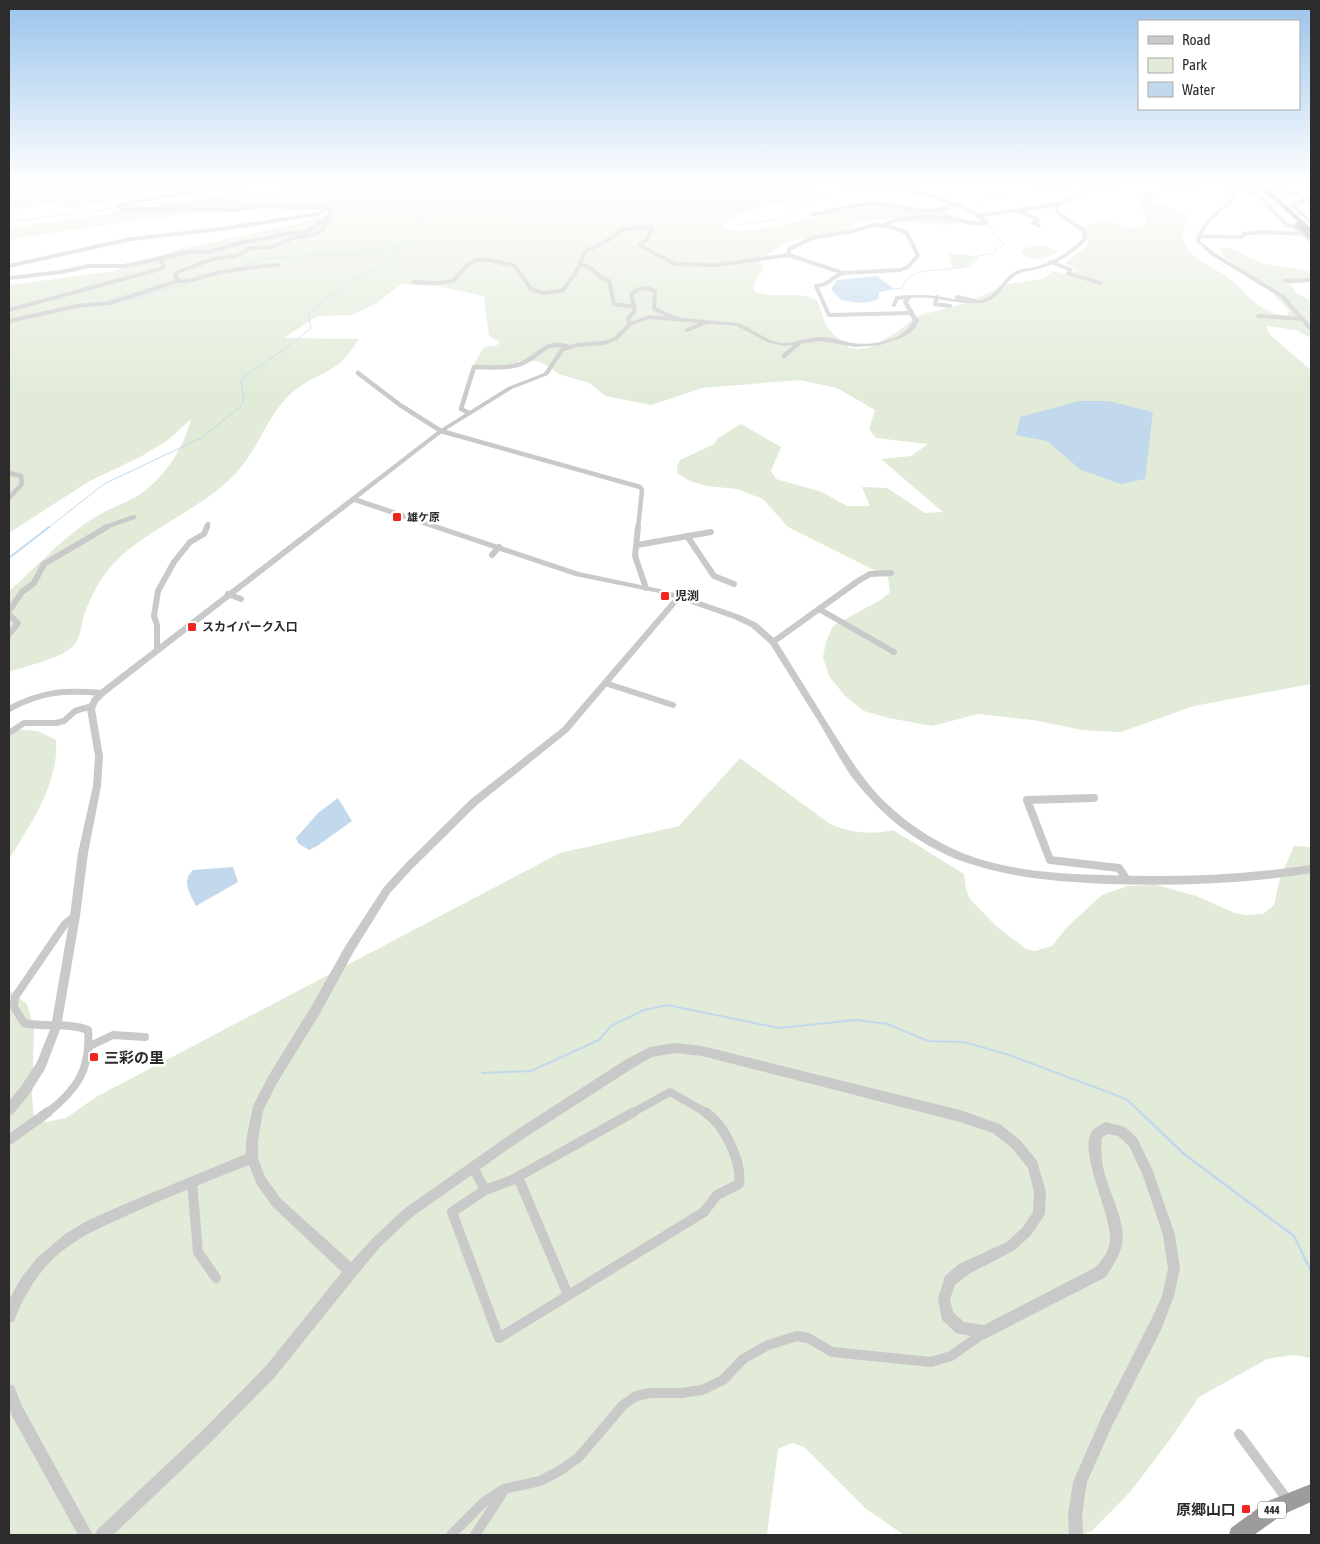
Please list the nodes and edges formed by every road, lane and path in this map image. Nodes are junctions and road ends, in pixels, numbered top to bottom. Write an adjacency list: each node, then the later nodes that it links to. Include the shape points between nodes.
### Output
1 (59, 254): 14 (street)
2 (179, 254): 10 (street)
3 (240, 254): 19 (street, via 213,259 178,272 175,275)
4 (584, 254): 13 (street)
5 (657, 254): 9 (street, via 675,264 716,265)
6 (918, 254): 15 (street, via 916,260 900,270)
7 (1064, 254): 11 (street)
8 (1214, 254): 36 (street, via 1270,287)
9 (789, 255): 15 (street)
10 (168, 256): 17 (street, via 124,266 97,266); 30 (street, via 160,260 164,266 160,269)
11 (1051, 262): 22 (street, via 1071,270 1070,274); 26 (street, via 1015,273 992,298)
12 (278, 265): 19 (street, via 249,266 190,282)
13 (581, 265): 21 (street, via 563,290 558,292 537,292 529,287 515,266 488,260 469,263 453,281 432,285); 29 (street, via 592,267 608,281 614,304)
14 (9, 266)
15 (842, 273): 33 (street, via 827,285 816,286 829,315)
16 (1298, 274): 18 (street)
17 (9, 278)
18 (1310, 280): 20 (street)
19 (178, 281): 37 (street, via 116,302 77,306)
20 (1285, 281)
21 (414, 282)
22 (1101, 283)
23 (938, 296): 24 (street); 26 (street); 28 (street, via 935,304)
24 (909, 297): 27 (street, via 897,298); 32 (street, via 905,302)
25 (957, 297): 26 (street)
26 (975, 301)
27 (894, 305)
28 (950, 306)
29 (635, 307): 35 (street, via 631,294 640,288 651,289 656,294 654,309); 39 (street, via 628,319)
30 (9, 310)
31 (876, 310): 33 (street)
32 (912, 313): 33 (street); 42 (street, via 916,321 912,330 891,340 863,346 821,339)
33 (844, 316)
34 (1258, 316): 36 (street)
35 (678, 319): 38 (street); 39 (street, via 649,317)
36 (1303, 319): 40 (street)
37 (9, 321)
38 (707, 322): 41 (street); 42 (street, via 749,328 780,345)
39 (630, 324): 43 (street, via 615,339)
40 (1311, 329)
41 (687, 330)
42 (800, 342): 44 (street)
43 (570, 347): 46 (street, via 559,353 546,374 510,388); 46 (street, via 558,343 549,345 519,365 474,367 461,409)
44 (784, 356)
45 (358, 373): 47 (street)
46 (470, 413): 47 (street)
47 (441, 431): 50 (street); 55 (street, via 640,487)
48 (9, 473): 49 (street, via 20,476 22,484)
49 (9, 498)
50 (353, 499): 56 (street); 61 (street)
51 (134, 517): 65 (street, via 103,528 44,564 34,583 22,592)
52 (208, 524): 69 (street, via 204,534 190,542 174,562 158,591 154,616)
53 (710, 532): 54 (street)
54 (687, 536): 55 (street); 59 (street, via 714,576)
55 (637, 545): 60 (street, via 635,556)
56 (499, 548): 57 (street); 60 (street, via 591,577)
57 (492, 555)
58 (891, 573): 64 (street, via 870,574)
59 (734, 584)
60 (646, 588): 62 (street)
61 (228, 594): 63 (street); 69 (street)
62 (679, 597): 68 (street, via 754,625); 71 (street)
63 (241, 599)
64 (819, 609): 68 (street); 70 (street)
65 (9, 611)
66 (9, 615): 67 (street, via 18,623)
67 (9, 634)
68 (774, 642): 79 (street, via 855,774 889,814 914,832 972,862 1009,872)
69 (157, 649): 72 (street)
70 (894, 652)
71 (606, 683): 73 (street); 86 (street, via 565,730 474,802 387,890 269,1086 257,1110)
72 (102, 692): 74 (street); 75 (street, via 55,690 30,697)
73 (673, 705)
74 (92, 706): 76 (street, via 75,711 64,721 24,723); 80 (street, via 99,756 97,786 83,853)
75 (10, 708)
76 (9, 733)
77 (1094, 798): 79 (street, via 1027,800 1050,860 1118,868)
78 (1311, 869): 79 (street, via 1215,880)
79 (1127, 880)
80 (75, 916): 81 (street); 81 (street, via 65,924 15,998 14,1007 24,1023)
81 (56, 1027): 83 (street, via 81,1026 88,1030); 84 (street, via 41,1065)
82 (145, 1037): 83 (street, via 113,1035)
83 (90, 1046): 85 (street, via 78,1080 64,1100)
84 (9, 1110)
85 (9, 1140)
86 (252, 1158): 89 (street); 91 (street, via 277,1203)
87 (473, 1167): 90 (street); 91 (street, via 408,1213); 95 (street, via 622,1068 650,1052 675,1048 702,1051 960,1116 996,1128 1016,1144 1033,1165 1040,1192 1039,1214 1011,1246 964,1269 950,1281 944,1299 947,1315 961,1328)
88 (518, 1177): 90 (street); 93 (street); 93 (street, via 670,1092 713,1117 735,1153 739,1184 717,1194 704,1212)
89 (192, 1182): 92 (street, via 198,1252); 94 (street, via 69,1238 45,1258 24,1285)
90 (485, 1190): 93 (street, via 452,1212 499,1338)
91 (351, 1271): 102 (street, via 270,1372)
92 (216, 1278)
93 (568, 1295)
94 (9, 1316)
95 (985, 1332): 98 (street, via 951,1356 931,1362 832,1352 808,1338 797,1336 768,1345 743,1359 723,1380 702,1390 636,1396 623,1405 579,1457 567,1466 540,1481); 105 (street, via 1087,1281 1101,1272 1112,1256 1117,1240 1094,1149 1096,1135 1106,1128 1121,1131 1133,1142 1147,1171 1169,1235 1174,1268 1168,1296 1156,1325 1107,1420 1080,1482 1075,1515)
96 (9, 1391): 101 (street)
97 (1239, 1434): 100 (street)
98 (504, 1490): 103 (street, via 484,1502); 104 (street)
99 (1311, 1493): 100 (highway, 444)
100 (1289, 1502): 106 (highway, 444, via 1275,1508)
101 (86, 1535)
102 (102, 1535)
103 (451, 1535)
104 (475, 1535)
105 (1076, 1535)
106 (1238, 1535)

